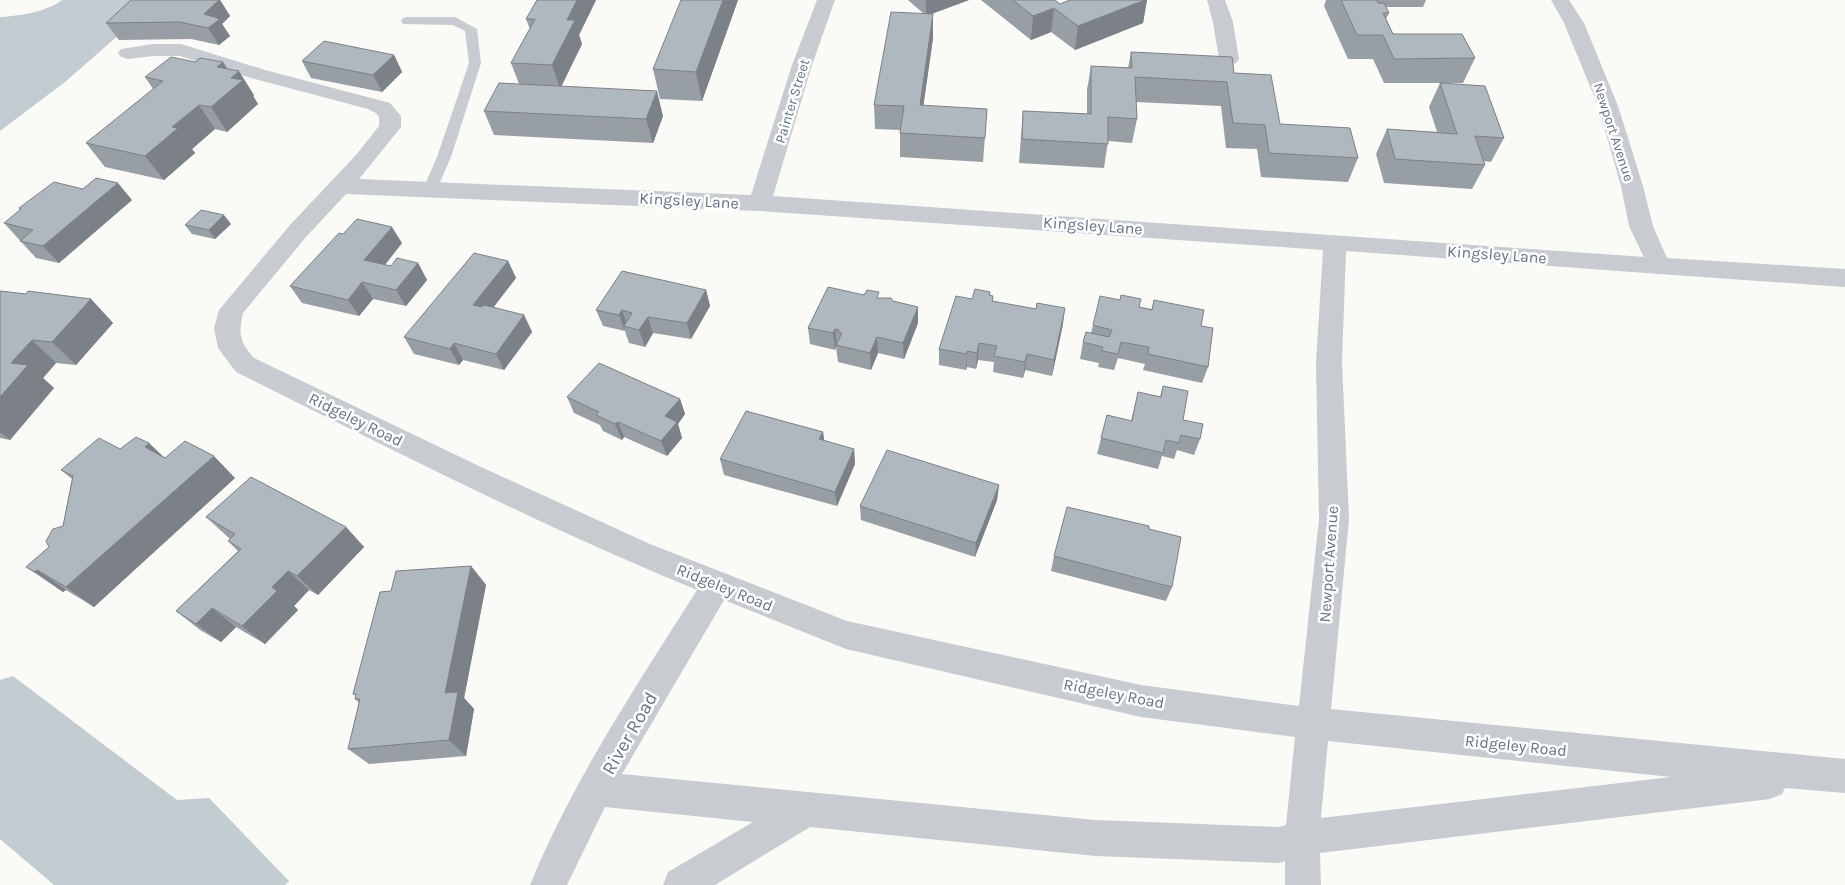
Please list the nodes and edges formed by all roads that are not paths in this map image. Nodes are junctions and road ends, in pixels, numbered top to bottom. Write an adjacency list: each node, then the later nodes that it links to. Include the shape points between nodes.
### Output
1 (826, 0): 9 (street, Painter Street)
2 (1216, 0): 6 (street)
3 (1560, 0): 11 (street, Newport Avenue, via 1574,23 1608,106 1641,226)
4 (407, 21): 8 (lane, via 455,21 471,29 473,41 475,63 450,142)
5 (128, 53): 7 (street, Ridgeley Road, via 181,50 383,108 390,116 390,126)
6 (1229, 59)
7 (340, 186): 8 (street, Kingsley Lane); 13 (street, Ridgeley Road, via 231,310 227,328 231,348 245,365 471,475)
8 (430, 189): 9 (street, Kingsley Lane)
9 (760, 203): 10 (street, Kingsley Lane)
10 (1335, 243): 11 (street, Kingsley Lane); 14 (street, Newport Avenue, via 1329,362 1334,519)
11 (1659, 266): 12 (street, Kingsley Lane)
12 (1845, 278)
13 (717, 585): 14 (street, Ridgeley Road, via 846,635 1141,701); 16 (street, River Road)
14 (1315, 724): 15 (street, Ridgeley Road); 18 (street, Newport Avenue)
15 (1833, 776): 18 (street, Ridgeley Road)
16 (596, 789): 17 (street, Ridgeley Road); 19 (street, River Road)
17 (808, 809): 18 (street, Ridgeley Road, via 1096,838 1279,845); 20 (street)
18 (1302, 838): 21 (street, Newport Avenue)
19 (548, 885)
20 (681, 885)
21 (1303, 885)

